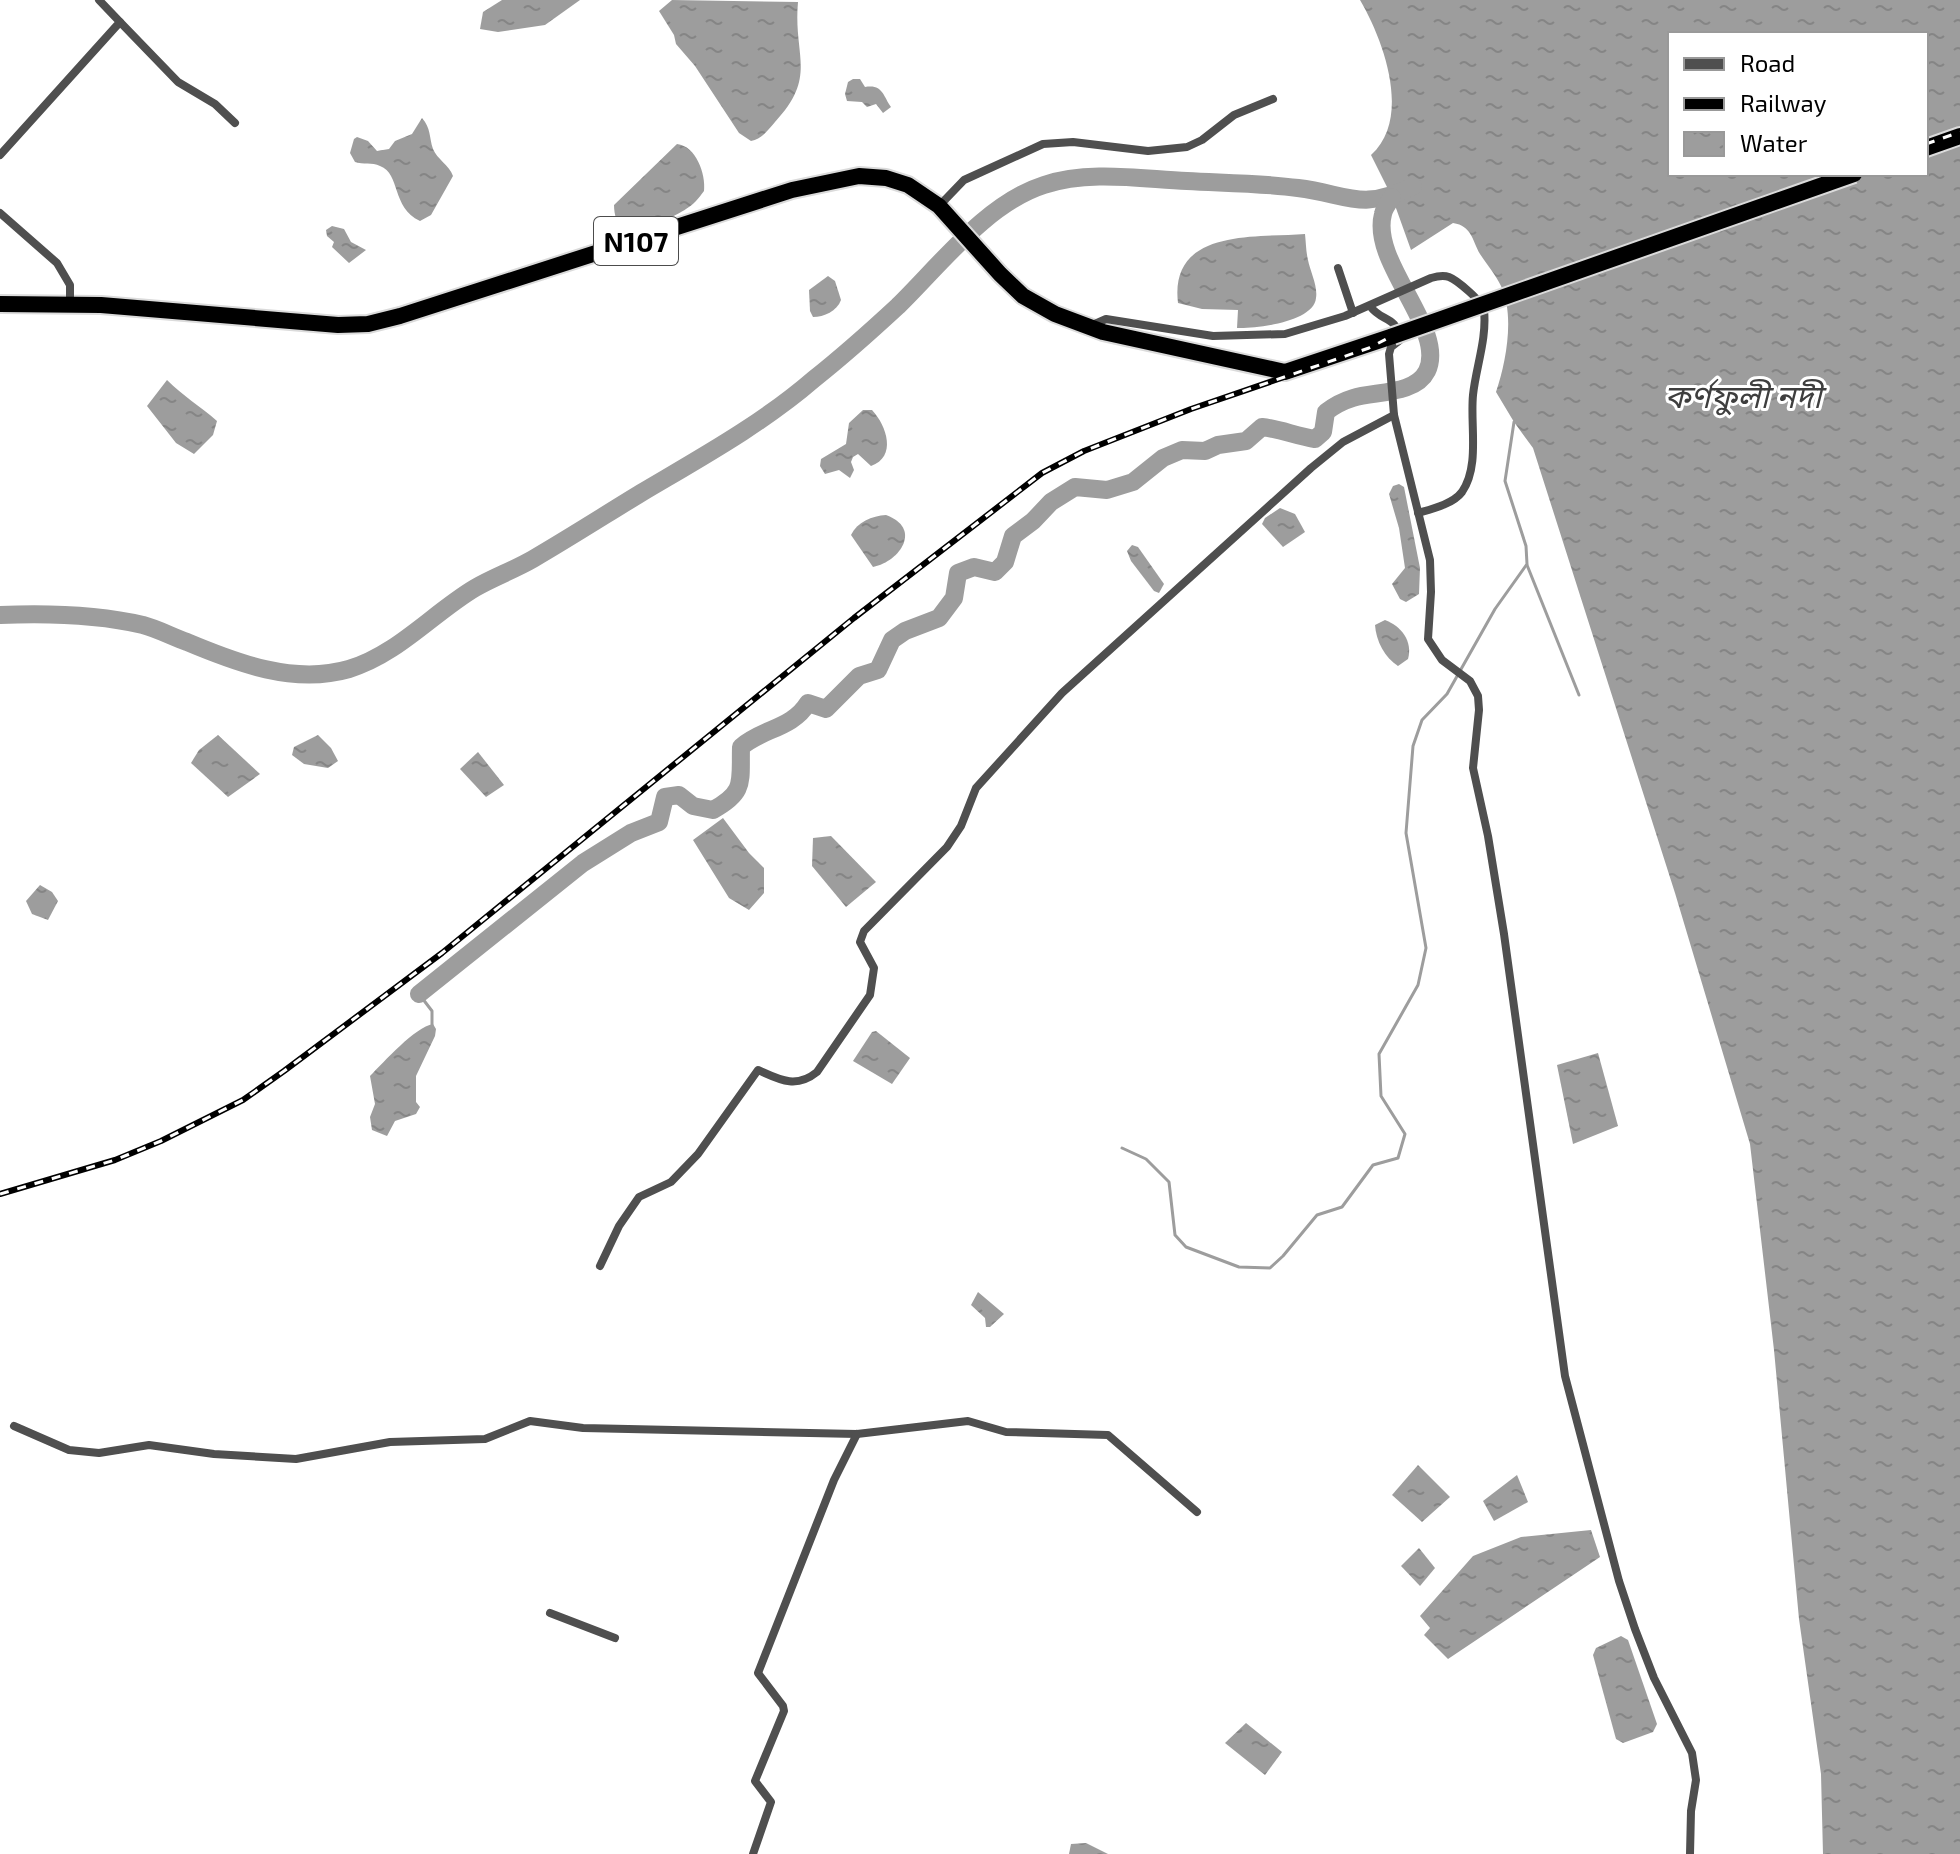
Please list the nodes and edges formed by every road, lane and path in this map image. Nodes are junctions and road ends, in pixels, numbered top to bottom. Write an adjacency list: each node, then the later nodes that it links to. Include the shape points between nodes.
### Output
1 (99, 0): 2 (street)
2 (120, 22): 4 (street, via 178,82); 7 (street)
3 (1273, 99): 9 (street, via 1234,115 1187,147 1148,151 1043,144 964,180)
4 (235, 123)
5 (1960, 136): 6 (highway)
6 (1928, 147)
7 (0, 155)
8 (1848, 176): 16 (highway, N107, bridge, via 1285,372)
9 (944, 211): 13 (highway, N107, via 908,185 886,178 837,179 355,325); 16 (highway, N107, via 1013,286 1033,302)
10 (0, 213): 13 (street, via 57,263 70,285)
11 (1338, 268): 15 (street)
12 (0, 304): 13 (highway, N107)
13 (70, 304)
14 (1370, 306): 15 (street); 17 (street, via 1399,331 1400,340 1389,354); 18 (street, via 1439,276 1453,278 1484,310 1465,486 1456,498)
15 (1353, 313): 16 (street, via 1295,333 1257,337 1190,334 1106,319)
16 (1087, 327)
17 (1394, 415): 18 (street); 19 (street, via 1343,442 1311,468 1062,693 976,788 947,847 864,931 860,942 874,968 873,985 817,1072 791,1083 758,1070 689,1163 671,1182 639,1197)
18 (1418, 513): 25 (street, via 1431,573 1428,639 1442,660 1476,688 1473,768 1504,934 1565,1376 1635,1629 1692,1753 1696,1780)
19 (600, 1266)
20 (14, 1426): 21 (street, via 69,1450 99,1453 149,1445 296,1459 390,1442 485,1439 530,1421 583,1428)
21 (857, 1434): 22 (street, via 968,1421 1006,1432 1108,1435); 26 (street, via 758,1673 784,1711 755,1781 771,1802)
22 (1197, 1512)
23 (550, 1613): 24 (street)
24 (615, 1638)
25 (1690, 1850)
26 (753, 1854)

